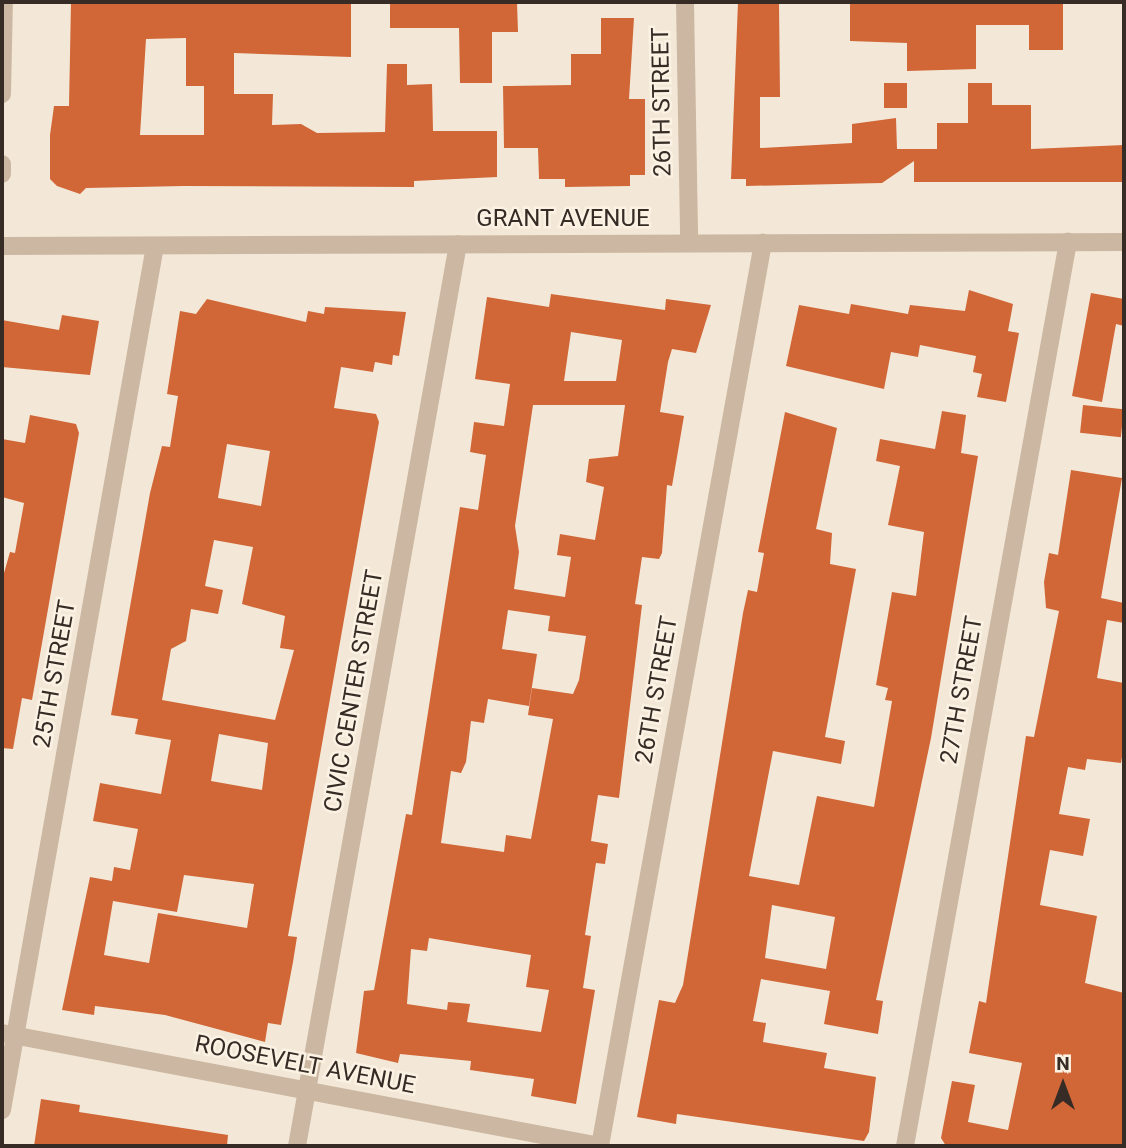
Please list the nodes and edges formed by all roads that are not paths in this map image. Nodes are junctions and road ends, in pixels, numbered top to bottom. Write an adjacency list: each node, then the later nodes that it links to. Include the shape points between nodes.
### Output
1 (4, 2): 3 (street)
2 (685, 2): 8 (street, 26TH STREET)
3 (2, 94)
4 (2, 164): 5 (street)
5 (2, 174)
6 (1068, 242): 7 (street, GRANT AVENUE); 9 (street, GRANT AVENUE); 18 (street, 27TH STREET)
7 (1124, 242)
8 (689, 243): 9 (street, GRANT AVENUE); 10 (street, GRANT AVENUE)
9 (763, 243): 17 (street, 26TH STREET)
10 (458, 244): 12 (street, GRANT AVENUE); 14 (street, CIVIC CENTER STREET)
11 (2, 246): 12 (street, GRANT AVENUE)
12 (155, 246): 13 (street, 25TH STREET)
13 (9, 1035): 14 (street, ROOSEVELT AVENUE); 15 (street, 25TH STREET)
14 (307, 1091): 16 (street, CIVIC CENTER STREET); 17 (street, ROOSEVELT AVENUE)
15 (2, 1110)
16 (297, 1146)
17 (600, 1146)
18 (905, 1146)

